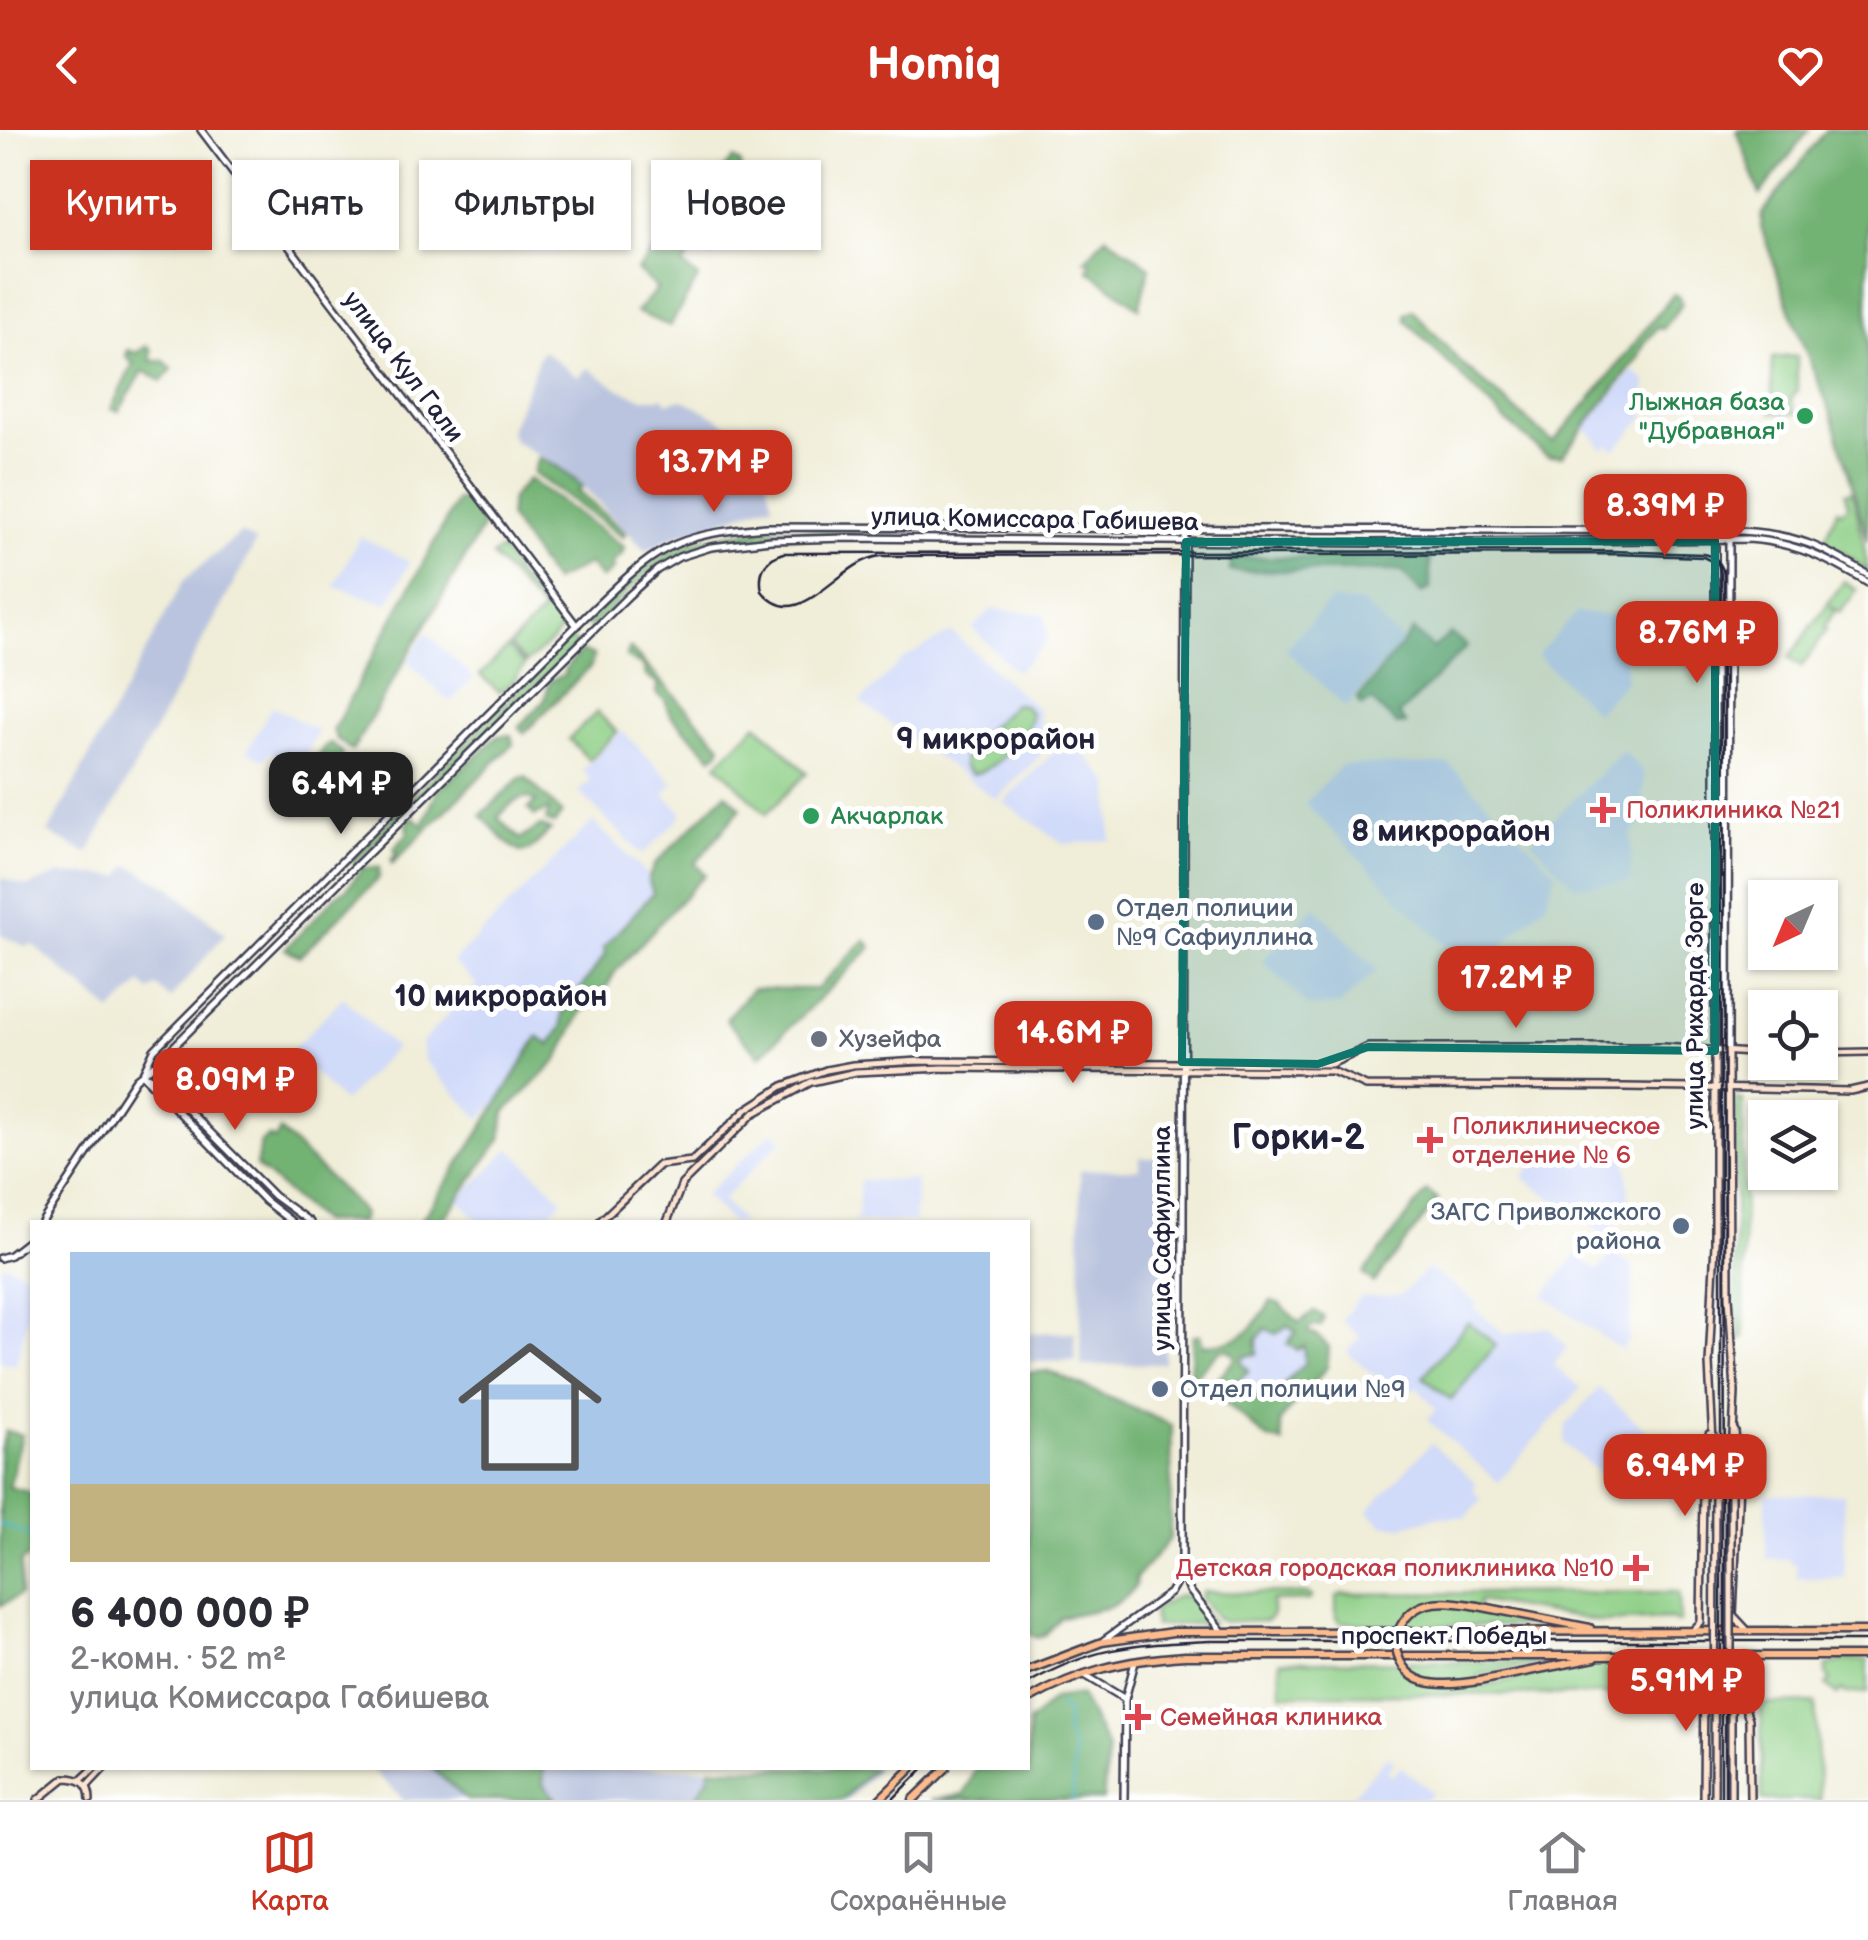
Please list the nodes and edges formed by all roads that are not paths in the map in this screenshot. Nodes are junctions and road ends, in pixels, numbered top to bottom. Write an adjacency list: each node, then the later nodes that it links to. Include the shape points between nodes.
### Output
1 (201, 130): 10 (street, улица Кул Гали)
2 (1185, 531): 3 (street, улица Комиссара Габишева); 7 (street, улица Сафиуллина); 10 (street, улица Комиссара Габишева, via 727,530 658,551)
3 (1715, 531): 4 (street, улица Комиссара Габишева); 6 (street, улица Рихарда Зорге)
4 (1729, 531): 5 (street, улица Рихарда Зорге); 8 (street, улица Комиссара Габишева, via 1813,542)
5 (1729, 540): 6 (street, улица Комиссара Габишева); 9 (street, улица Комиссара Габишева, via 1789,544); 17 (street, улица Рихарда Зорге)
6 (1715, 541): 7 (street, улица Комиссара Габишева); 15 (street, улица Рихарда Зорге)
7 (1186, 542): 12 (street, улица Комиссара Габишева, via 829,538 732,544 679,556 628,596); 21 (street, улица Сафиуллина)
8 (1868, 575)
9 (1868, 583)
10 (577, 626): 11 (street, улица Комиссара Габишева)
11 (343, 860): 12 (street); 13 (street, улица Комиссара Габишева)
12 (353, 870): 14 (street, улица Комиссара Габишева)
13 (180, 1024): 14 (street); 22 (street, улица Комиссара Габишева)
14 (188, 1032): 22 (street, улица Комиссара Габишева)
15 (1716, 1051): 17 (main road); 21 (main road, via 1368,1047 1331,1064); 23 (main road, улица Рихарда Зорге)
16 (1868, 1052): 18 (main road)
17 (1728, 1053): 19 (main road); 24 (main road, улица Рихарда Зорге)
18 (1838, 1053)
19 (1748, 1054)
20 (964, 1065): 21 (main road); 26 (main road, via 853,1065 802,1078 747,1109); 28 (main road, via 812,1082 754,1113)
21 (1182, 1066): 23 (main road, via 1332,1071 1366,1086); 38 (street, улица Сафиуллина)
22 (142, 1074): 27 (street); 29 (street)
23 (1715, 1087): 24 (main road); 36 (main road, улица Рихарда Зорге)
24 (1729, 1087): 25 (main road); 37 (main road, улица Рихарда Зорге)
25 (1868, 1088)
26 (693, 1160): 28 (main road); 32 (main road, via 659,1165)
27 (234, 1163): 30 (street); 31 (street)
28 (689, 1176): 33 (main road)
29 (43, 1220)
30 (289, 1220)
31 (307, 1220)
32 (601, 1220)
33 (668, 1220)
34 (30, 1240): 35 (street)
35 (0, 1258)
36 (1710, 1421): 43 (main road, via 1701,1622); 65 (main road, улица Рихарда Зорге, bridge)
37 (1733, 1424): 41 (main road, via 1739,1483 1733,1614); 66 (main road, улица Рихарда Зорге, bridge)
38 (1182, 1571): 39 (street); 44 (street, via 1170,1593)
39 (1222, 1631): 40 (main road, проспект Победы); 44 (main road, проспект Победы)
40 (1606, 1631): 43 (main road, проспект Победы); 46 (main road, bridge, via 1434,1602 1403,1620 1395,1640 1406,1670 1423,1682 1455,1685)
41 (1750, 1632): 42 (main road, проспект Победы); 43 (main road, проспект Победы)
42 (1868, 1632)
43 (1686, 1633)
44 (1102, 1642): 50 (main road, проспект Победы)
45 (1754, 1655): 47 (main road, проспект Победы); 48 (main road, проспект Победы); 67 (main road, via 1738,1671 1737,1687 1749,1720)
46 (1608, 1656): 47 (main road, проспект Победы); 49 (main road, проспект Победы)
47 (1693, 1656): 64 (main road, via 1704,1673)
48 (1868, 1656)
49 (1137, 1660): 51 (main road, проспект Победы); 53 (street)
50 (1030, 1669)
51 (1082, 1674): 52 (main road, проспект Победы); 53 (street)
52 (1030, 1699)
53 (1125, 1700): 63 (street)
54 (93, 1770): 58 (main road)
55 (101, 1770): 58 (main road)
56 (910, 1770): 61 (main road)
57 (944, 1770): 62 (main road)
58 (84, 1783): 59 (main road, via 65,1778); 60 (main road)
59 (38, 1800)
60 (90, 1800)
61 (880, 1800)
62 (914, 1800)
63 (1124, 1800)
64 (1702, 1800)
65 (1714, 1800)
66 (1731, 1800)
67 (1750, 1800)

